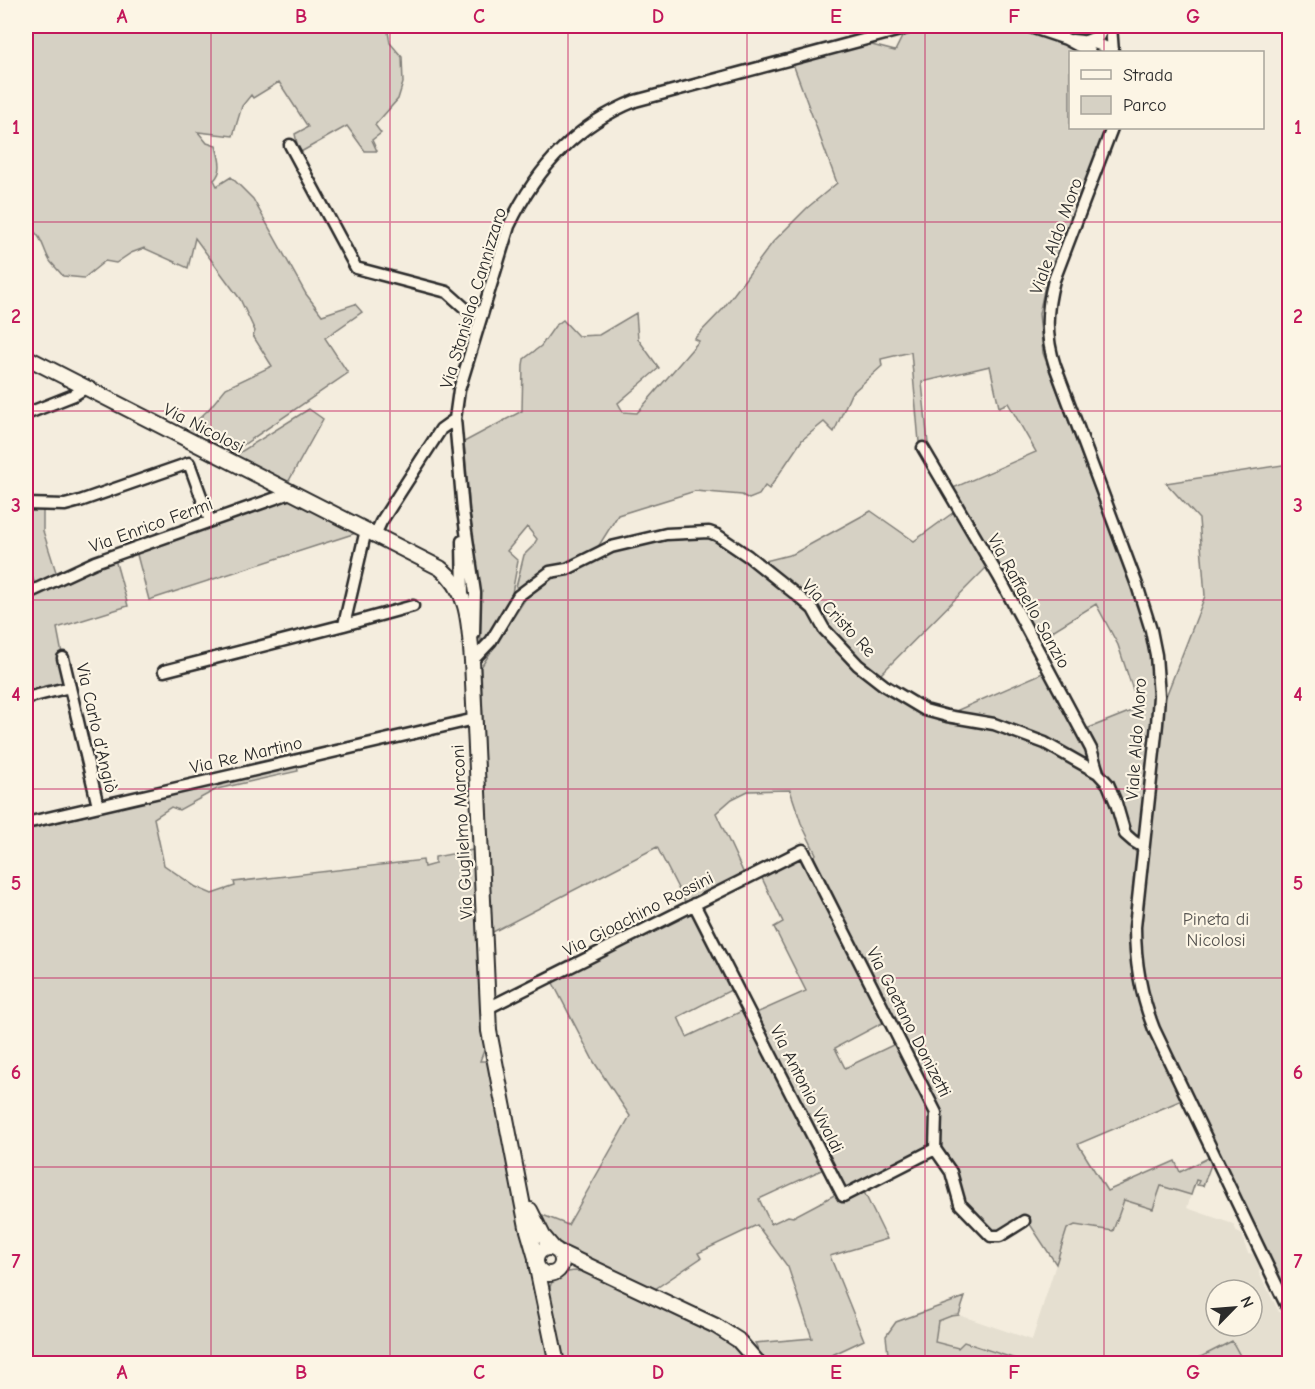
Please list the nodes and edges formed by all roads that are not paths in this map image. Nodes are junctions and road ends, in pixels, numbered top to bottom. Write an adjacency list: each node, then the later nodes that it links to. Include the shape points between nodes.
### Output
1 (915, 26): 5 (street, Via Stanislao Cannizzaro)
2 (1027, 26): 6 (street)
3 (1104, 26): 7 (street, via 1099,36)
4 (1111, 26): 10 (street)
5 (884, 30): 13 (street, Via Stanislao Cannizzaro, via 659,94 619,108 586,127 539,172 519,204)
6 (1066, 39): 7 (street); 8 (street)
7 (1086, 41): 9 (street)
8 (1088, 51)
9 (1112, 51)
10 (1113, 51)
11 (1112, 129): 37 (street, Viale Aldo Moro, via 1054,280 1047,334 1055,366 1140,594 1155,647 1159,696)
12 (290, 145): 13 (street, via 356,268 447,292 466,309)
13 (481, 314): 17 (street, Via Stanislao Cannizzaro, via 459,390)
14 (26, 357): 15 (main road, Via Nicolosi)
15 (87, 387): 16 (street); 19 (main road, Via Nicolosi)
16 (26, 414)
17 (455, 419): 21 (street, Via Stanislao Cannizzaro); 23 (street, via 441,429)
18 (924, 448): 34 (street, Via Raffaello Sanzio, via 1010,597 1091,749)
19 (290, 493): 22 (street, Via Enrico Fermi); 23 (main road, Via Nicolosi)
20 (26, 504): 22 (street, via 65,505 81,501 189,463)
21 (463, 511): 25 (street); 29 (street, via 475,593)
22 (210, 520): 24 (street, Via Enrico Fermi, via 95,562)
23 (370, 533): 25 (main road, Via Guglielmo Marconi, via 440,568); 27 (street)
24 (26, 594)
25 (463, 597): 29 (main road, Via Guglielmo Marconi)
26 (413, 606): 27 (street)
27 (344, 625): 30 (street)
28 (63, 658): 31 (street, Via Carlo d'Angiò)
29 (472, 661): 33 (main road, Via Guglielmo Marconi); 34 (street, Via Cristo Re, via 491,641 518,596 550,572 567,569 610,547 666,534 709,532 748,556 813,609 824,629 858,665 885,686 925,710 994,724 1037,740)
30 (164, 671)
31 (70, 687): 32 (street); 35 (street, Via Carlo d'Angiò)
32 (26, 698)
33 (475, 719): 35 (street, Via Re Martino); 40 (main road, Via Guglielmo Marconi)
34 (1098, 773): 37 (street, Via Cristo Re, via 1108,784 1125,834)
35 (98, 806): 36 (street, Via Re Martino)
36 (26, 823)
37 (1143, 847): 48 (street, Viale Aldo Moro, via 1135,927 1136,964 1143,999)
38 (803, 850): 39 (street, Via Gioachino Rossini); 41 (street, Via Gaetano Donizetti, via 936,1113)
39 (694, 904): 40 (street, Via Gioachino Rossini); 41 (street, Via Antonio Vivaldi, via 843,1196)
40 (488, 1008): 42 (main road, Via Guglielmo Marconi, via 489,1031)
41 (935, 1149): 43 (street, via 951,1172 960,1204 991,1236 1000,1236)
42 (518, 1174): 44 (main road, via 535,1222); 45 (main road)
43 (1024, 1221)
44 (555, 1250): 45 (main road, via 543,1249); 46 (main road, via 562,1260); 47 (main road)
45 (536, 1263): 46 (main road, via 544,1274); 49 (main road)
46 (556, 1272): 47 (main road, via 572,1268); 49 (main road, via 547,1288)
47 (600, 1272): 51 (main road, via 716,1326 738,1340)
48 (1290, 1313)
49 (550, 1328): 50 (main road)
50 (557, 1364)
51 (759, 1364)

